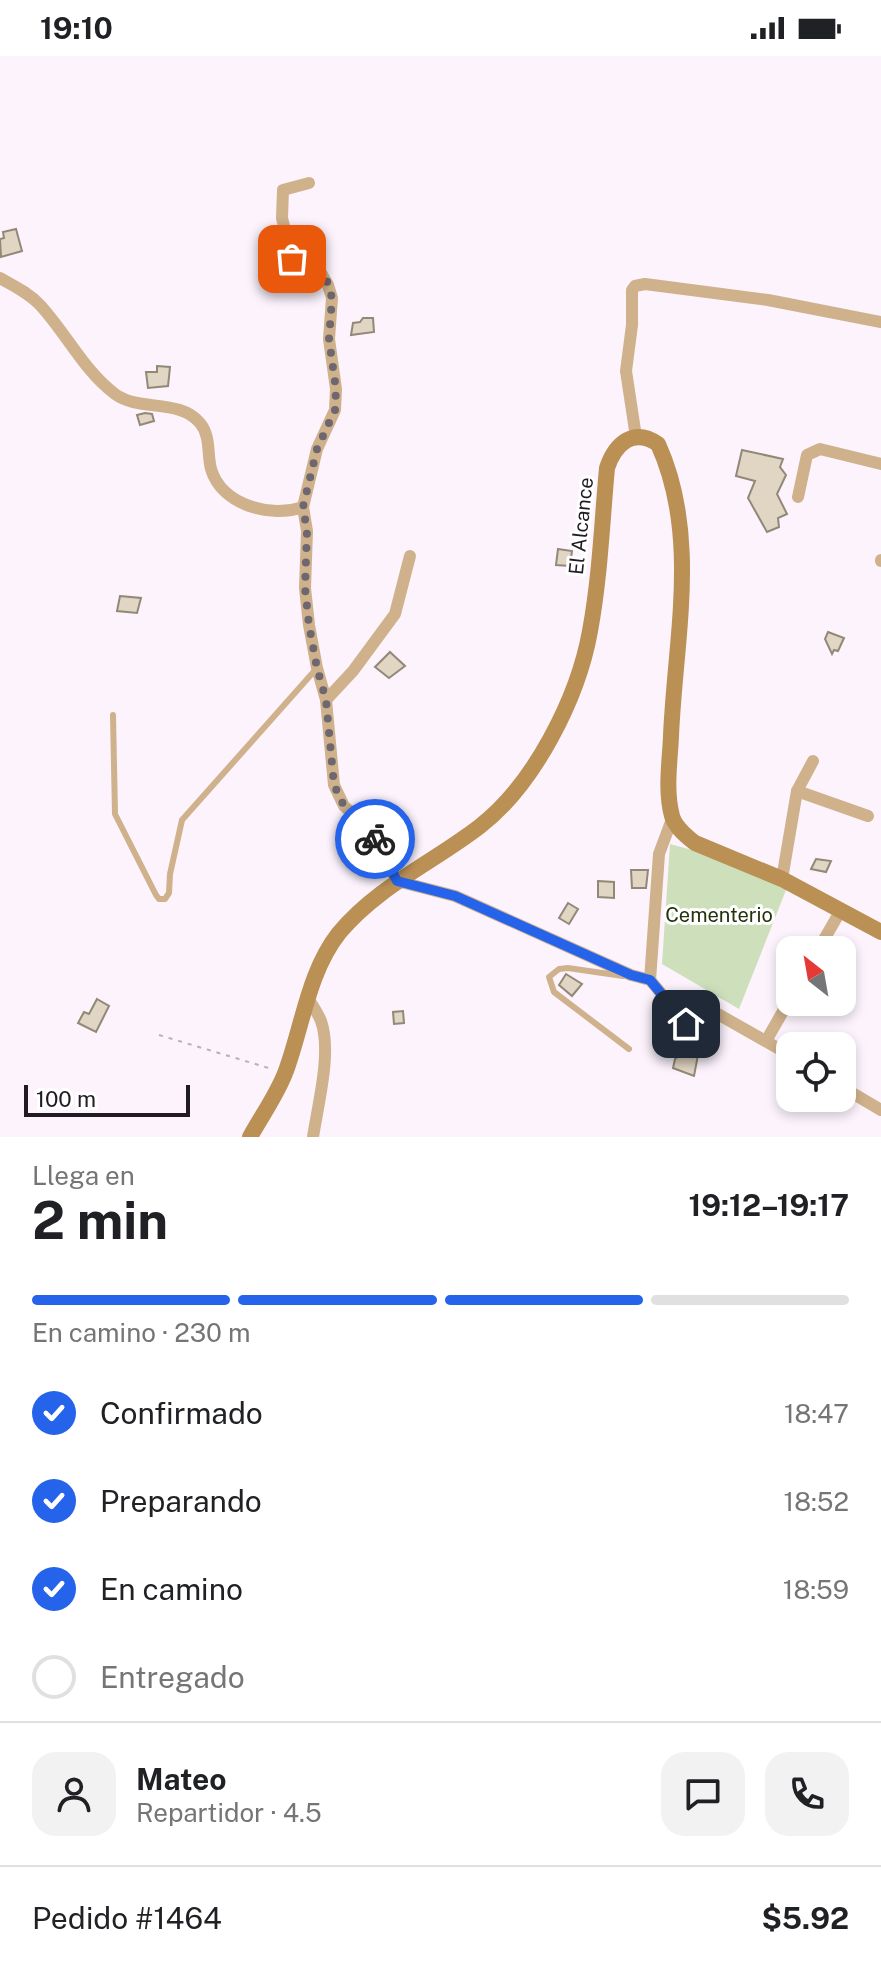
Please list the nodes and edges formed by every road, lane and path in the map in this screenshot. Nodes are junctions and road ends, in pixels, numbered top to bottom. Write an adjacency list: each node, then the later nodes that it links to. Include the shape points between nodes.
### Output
1 (309, 183): 7 (street, via 283,190 282,218 292,259 321,273 328,285 336,389 335,410 317,449)
2 (0, 278): 7 (street, via 39,303 114,393 198,421 205,431 211,470 235,498 266,511 287,513)
3 (881, 322): 4 (street, via 768,300 635,286 626,371)
4 (636, 437): 15 (street, via 658,444 677,500 682,601 672,703); 17 (street, El Alcance, via 613,451 607,468 590,633 554,733 526,778 480,827)
5 (881, 464): 6 (street, via 812,451)
6 (798, 497)
7 (303, 507): 9 (street, via 305,588)
8 (410, 556): 10 (street, via 395,614)
9 (317, 668): 10 (street); 11 (lane, via 182,820 165,899 156,895 115,814)
10 (326, 700): 17 (street, via 338,797 376,840)
11 (113, 715)
12 (813, 761): 13 (street)
13 (797, 791): 14 (street); 16 (street)
14 (868, 816)
15 (672, 819): 16 (street, via 695,843); 22 (street, via 659,854)
16 (782, 879): 18 (street)
17 (397, 881): 21 (street, via 455,896); 23 (street, El Alcance, via 341,931 327,950)
18 (841, 910): 19 (street); 20 (street)
19 (881, 932)
20 (826, 936)
21 (631, 975): 22 (street); 28 (lane, via 568,968 549,977 554,992)
22 (650, 980): 26 (street, via 691,1029 701,1028 716,1013)
23 (308, 998): 29 (street, El Alcance); 33 (street, via 324,1036)
24 (780, 1016): 26 (street)
25 (159, 1035): 29 (path)
26 (766, 1041): 27 (street)
27 (776, 1047)
28 (629, 1049)
29 (286, 1072): 32 (street, El Alcance)
30 (856, 1095): 31 (street)
31 (881, 1110)
32 (250, 1137)
33 (313, 1137)

